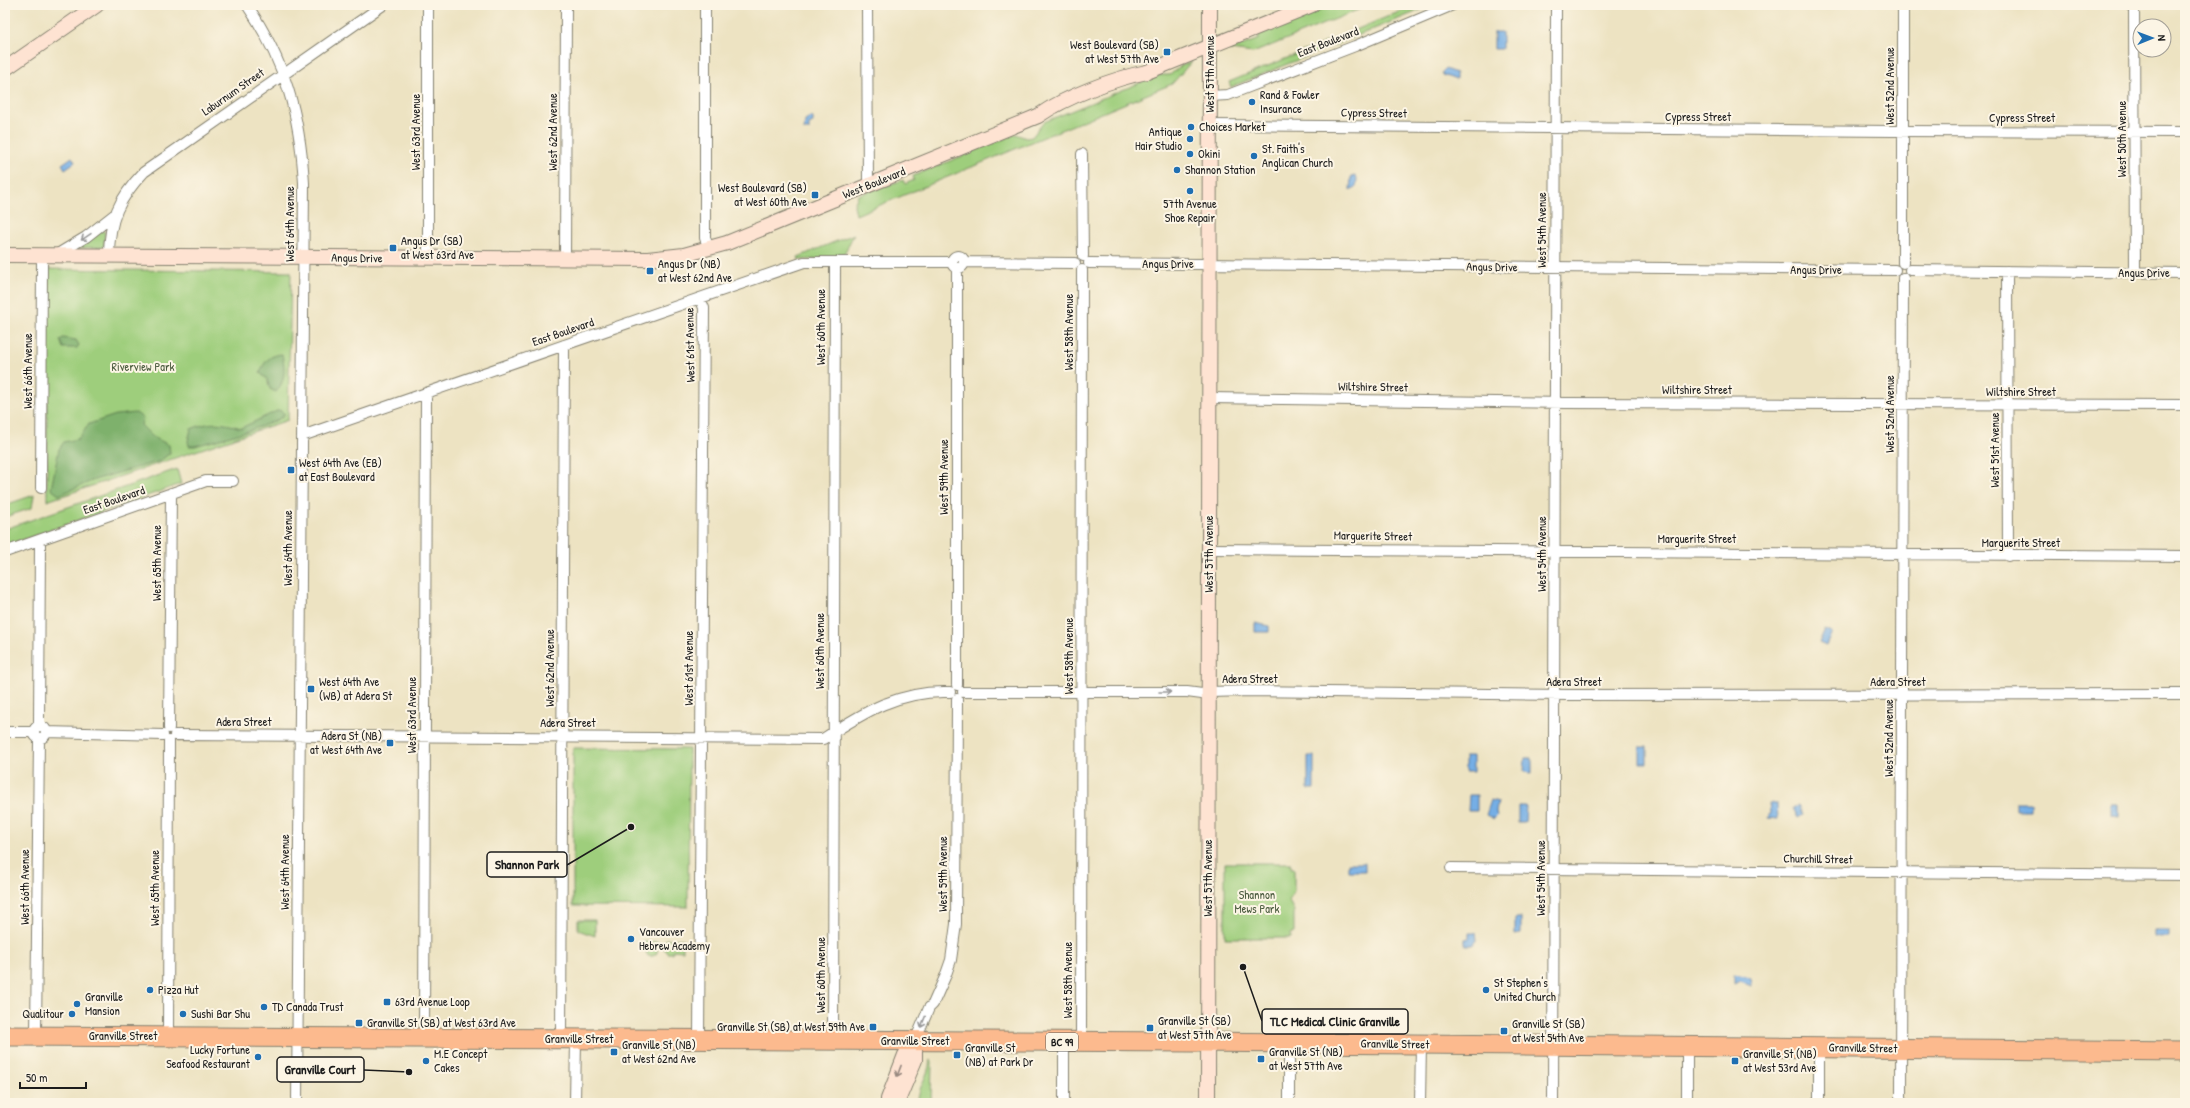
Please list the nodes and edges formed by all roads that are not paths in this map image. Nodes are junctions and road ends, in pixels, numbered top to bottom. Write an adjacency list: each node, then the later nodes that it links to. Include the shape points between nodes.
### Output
1 (97, 5): 15 (street)
2 (247, 5): 16 (street, West 64th Avenue, via 266,35)
3 (383, 5): 16 (street, Laburnum Street)
4 (428, 5): 32 (street, West 63rd Avenue)
5 (566, 5): 33 (street, West 62nd Avenue)
6 (705, 5): 26 (street, via 705,238)
7 (867, 5): 24 (street)
8 (1210, 5): 14 (street, West 57th Avenue)
9 (1312, 5): 14 (street, West Boulevard)
10 (1453, 5): 17 (street, East Boulevard, via 1355,46 1223,96)
11 (1556, 5): 19 (street, West 54th Avenue)
12 (1903, 5): 20 (street, West 52nd Avenue)
13 (2134, 5): 21 (street, West 50th Avenue)
14 (1210, 48): 17 (street, West 57th Avenue); 24 (street, West Boulevard, via 1147,72 1126,76 1050,108 1038,116)
15 (5, 69)
16 (284, 72): 25 (street, Laburnum Street, via 144,172 127,189); 31 (street, West 64th Avenue, via 302,152)
17 (1210, 96): 18 (street, West 57th Avenue)
18 (1210, 125): 19 (street, Cypress Street); 36 (street, West 57th Avenue)
19 (1556, 128): 20 (street, Cypress Street); 38 (street, West 54th Avenue)
20 (1903, 131): 21 (street, Cypress Street); 39 (street, West 52nd Avenue)
21 (2135, 131): 22 (street, Cypress Street); 41 (street, West 50th Avenue)
22 (2185, 132)
23 (1082, 154): 35 (street, West 58th Avenue)
24 (868, 186): 26 (street, West Boulevard)
25 (114, 215): 29 (street, Laburnum Street, one-way to 29, via 86,237); 30 (street, Laburnum Street, via 109,232)
26 (709, 249): 33 (street, Angus Drive, via 666,258)
27 (5, 255): 28 (street, Angus Drive)
28 (42, 255): 29 (street, Angus Drive); 53 (street, West 66th Avenue)
29 (56, 255): 30 (street, Angus Drive)
30 (109, 256): 31 (street, Angus Drive)
31 (303, 257): 32 (street, Angus Drive); 51 (street, West 64th Avenue)
32 (428, 259): 33 (street, Angus Drive)
33 (565, 259)
34 (835, 262): 37 (street, Angus Drive); 43 (street, East Boulevard, via 804,262); 70 (street, West 60th Avenue)
35 (1082, 263): 36 (street, Angus Drive); 37 (street, Angus Drive); 63 (street, West 58th Avenue)
36 (1209, 264): 38 (street, Angus Drive); 46 (street, West 57th Avenue)
37 (957, 265): 62 (street, West 59th Avenue)
38 (1556, 268): 39 (street, Angus Drive, via 1895,270 1898,265); 47 (street, West 54th Avenue)
39 (1906, 270): 40 (street, Angus Drive); 48 (street, West 52nd Avenue)
40 (2007, 271): 41 (street, Angus Drive); 49 (street, West 51st Avenue)
41 (2134, 273): 42 (street, Angus Drive)
42 (2185, 273)
43 (700, 298): 44 (street, East Boulevard); 76 (street, West 61st Avenue, via 704,308)
44 (564, 345): 45 (street, East Boulevard); 75 (street, West 62nd Avenue)
45 (426, 392): 51 (street, East Boulevard); 74 (street, West 63rd Avenue)
46 (1210, 398): 47 (street, Wiltshire Street); 56 (street, West 57th Avenue)
47 (1555, 402): 48 (street, Wiltshire Street); 57 (street, West 54th Avenue)
48 (1904, 404): 49 (street, Wiltshire Street); 59 (street, West 52nd Avenue)
49 (2007, 405): 50 (street, Wiltshire Street); 60 (street, West 51st Avenue)
50 (2185, 405)
51 (302, 436): 73 (street, West 64th Avenue)
52 (233, 481): 54 (street, East Boulevard, via 206,481)
53 (41, 488)
54 (171, 493): 55 (street, East Boulevard); 71 (street, West 65th Avenue)
55 (40, 540): 58 (street, East Boulevard); 69 (street, West 66th Avenue)
56 (1209, 549): 57 (street, Marguerite Street); 64 (street, West 57th Avenue)
57 (1555, 551): 59 (street, Marguerite Street); 66 (street, West 54th Avenue)
58 (5, 552)
59 (1902, 554): 60 (street, Marguerite Street); 67 (street, West 52nd Avenue)
60 (2008, 556): 61 (street, Marguerite Street)
61 (2185, 556)
62 (957, 692): 63 (street, Adera Street); 70 (street, Adera Street, via 918,694 894,699); 90 (street, West 59th Avenue, one-way to 90, via 956,924 951,960)
63 (1082, 692): 64 (street, Adera Street, one-way to 64); 91 (street, West 58th Avenue)
64 (1209, 692): 66 (street, Adera Street); 92 (street, West 57th Avenue)
65 (2185, 694): 67 (street, Adera Street)
66 (1554, 695): 67 (street, Adera Street); 79 (street, West 54th Avenue)
67 (1902, 695): 80 (street, West 52nd Avenue)
68 (5, 732): 69 (street, Adera Street)
69 (40, 732): 71 (street, Adera Street); 83 (street, West 66th Avenue)
70 (833, 732): 76 (street, Adera Street, via 823,739); 89 (street, West 60th Avenue)
71 (169, 734): 72 (street, Adera Street); 84 (street, West 65th Avenue)
72 (289, 735): 73 (street, Adera Street); 77 (street)
73 (300, 735): 74 (street, Adera Street); 77 (street, West 64th Avenue)
74 (425, 736): 75 (street, Adera Street); 86 (street, West 63rd Avenue)
75 (562, 736): 76 (street, Adera Street); 87 (street, West 62nd Avenue)
76 (702, 737): 88 (street, West 61st Avenue)
77 (299, 746): 85 (street, West 64th Avenue)
78 (1451, 868): 79 (street, Churchill Street)
79 (1554, 869): 80 (street, Churchill Street); 95 (street, West 54th Avenue)
80 (1902, 872): 81 (street, Churchill Street); 98 (street, West 52nd Avenue)
81 (2185, 875)
82 (5, 1036): 83 (highway, Granville Street / BC 99)
83 (36, 1036): 84 (highway, Granville Street / BC 99)
84 (168, 1037): 85 (highway, Granville Street / BC 99)
85 (297, 1037): 86 (highway, Granville Street / BC 99); 100 (street, West 64th Avenue)
86 (424, 1038): 87 (highway, Granville Street / BC 99)
87 (568, 1039): 88 (highway, Granville Street / BC 99); 101 (street, West 62nd Avenue)
88 (700, 1039): 89 (highway, Granville Street / BC 99)
89 (833, 1040): 90 (highway, Granville Street / BC 99)
90 (916, 1041): 91 (highway, Granville Street / BC 99); 102 (street, one-way to 102, via 905,1056); 103 (street, via 916,1060)
91 (1073, 1042): 92 (highway, Granville Street / BC 99); 104 (street, West 58th Avenue)
92 (1208, 1042): 93 (highway, Granville Street / BC 99); 105 (street, West 57th Avenue)
93 (1289, 1043): 94 (highway, Granville Street / BC 99); 106 (street)
94 (1421, 1044): 95 (highway, Granville Street / BC 99); 107 (street)
95 (1553, 1046): 96 (highway, Granville Street / BC 99); 108 (street, West 54th Avenue)
96 (1687, 1047): 97 (highway, Granville Street / BC 99); 109 (street)
97 (1819, 1048): 98 (highway, Granville Street / BC 99); 110 (street)
98 (1902, 1049): 99 (highway, Granville Street / BC 99); 111 (street, West 52nd Avenue)
99 (2185, 1051)
100 (297, 1103)
101 (575, 1103)
102 (888, 1103)
103 (897, 1103)
104 (1064, 1103)
105 (1208, 1103)
106 (1289, 1103)
107 (1420, 1103)
108 (1553, 1103)
109 (1687, 1103)
110 (1819, 1103)
111 (1901, 1103)

